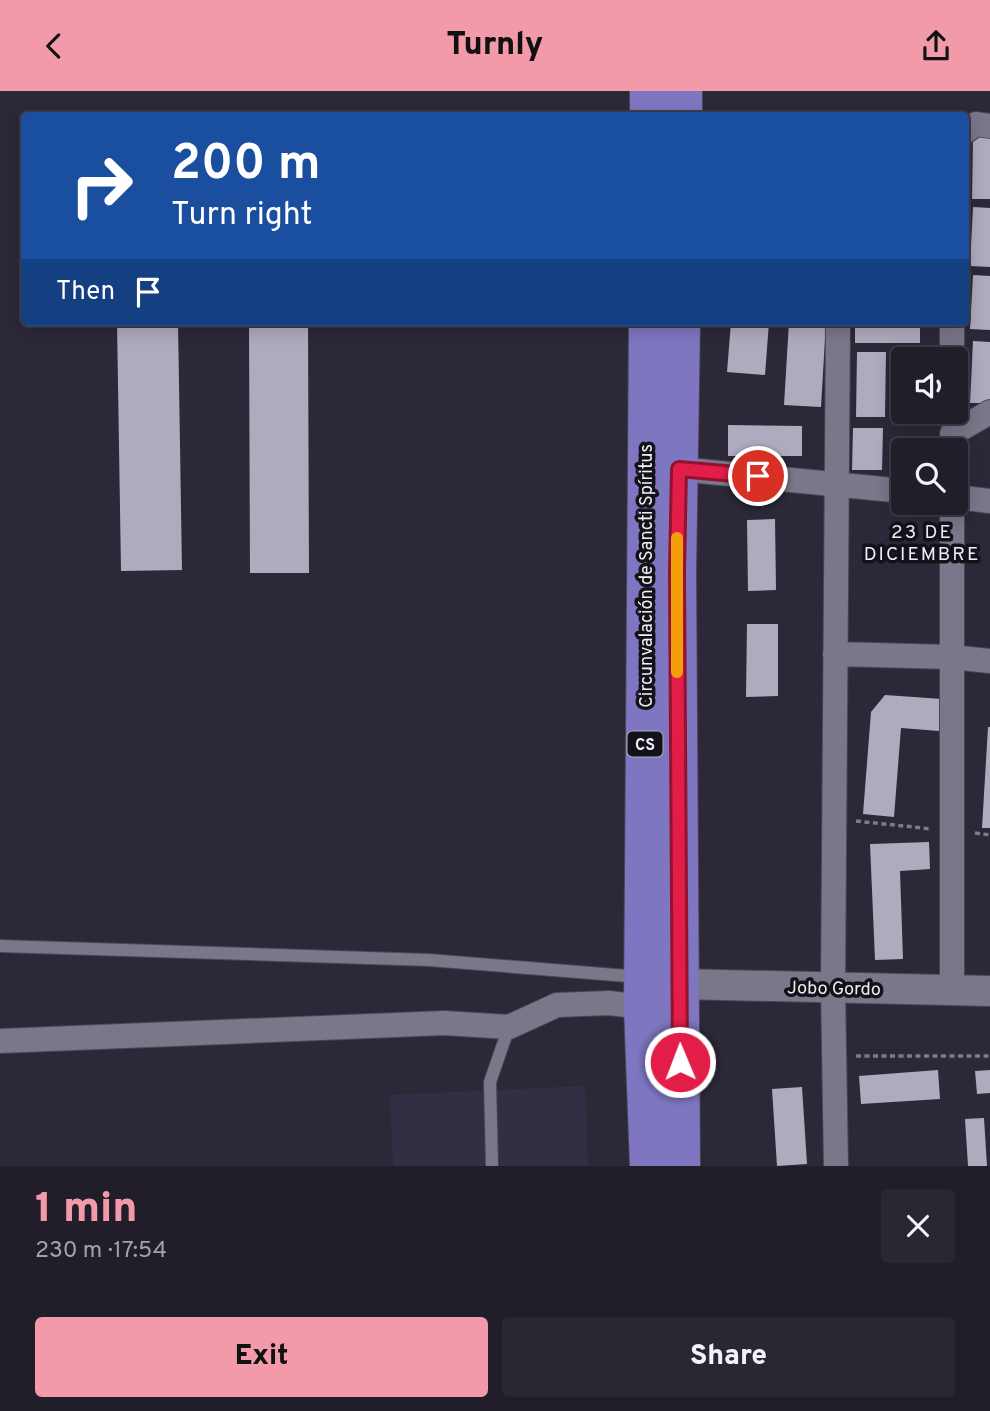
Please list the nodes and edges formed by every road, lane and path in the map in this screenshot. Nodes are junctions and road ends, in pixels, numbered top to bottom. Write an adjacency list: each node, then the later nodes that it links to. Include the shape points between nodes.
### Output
1 (649, 91): 3 (highway)
2 (683, 91): 4 (highway)
3 (649, 112)
4 (683, 112)
5 (990, 126): 6 (street, via 976,124)
6 (969, 129)
7 (648, 326): 28 (highway, Circunvalación de Sancti Spíritus / CS)
8 (681, 326): 14 (highway, Circunvalación de Sancti Spíritus / CS)
9 (838, 326): 15 (street)
10 (952, 326): 11 (street)
11 (952, 347)
12 (990, 412): 13 (street)
13 (952, 431)
14 (679, 469): 15 (street); 28 (highway, Circunvalación de Sancti Spíritus / CS)
15 (836, 482): 16 (street); 20 (street)
16 (891, 489)
17 (968, 498): 18 (street)
18 (990, 501)
19 (952, 515): 21 (street)
20 (835, 654): 21 (street); 27 (street)
21 (951, 657): 22 (street); 24 (street)
22 (990, 661)
23 (852, 821): 24 (path)
24 (952, 831): 25 (path); 29 (street)
25 (990, 835)
26 (0, 946): 28 (lane, via 429,960)
27 (833, 988): 28 (street, Jobo Gordo); 29 (street, Jobo Gordo); 33 (street)
28 (655, 989): 31 (street, via 609,1003 557,1005); 36 (highway, Circunvalación de Sancti Spíritus / CS); 37 (highway, Circunvalación de Sancti Spíritus / CS)
29 (952, 990): 30 (street, Jobo Gordo)
30 (990, 991)
31 (509, 1027): 32 (street, via 444,1023); 35 (lane, via 490,1082)
32 (0, 1041)
33 (834, 1056): 34 (path); 38 (street)
34 (990, 1056)
35 (492, 1166)
36 (649, 1166)
37 (681, 1166)
38 (836, 1166)

